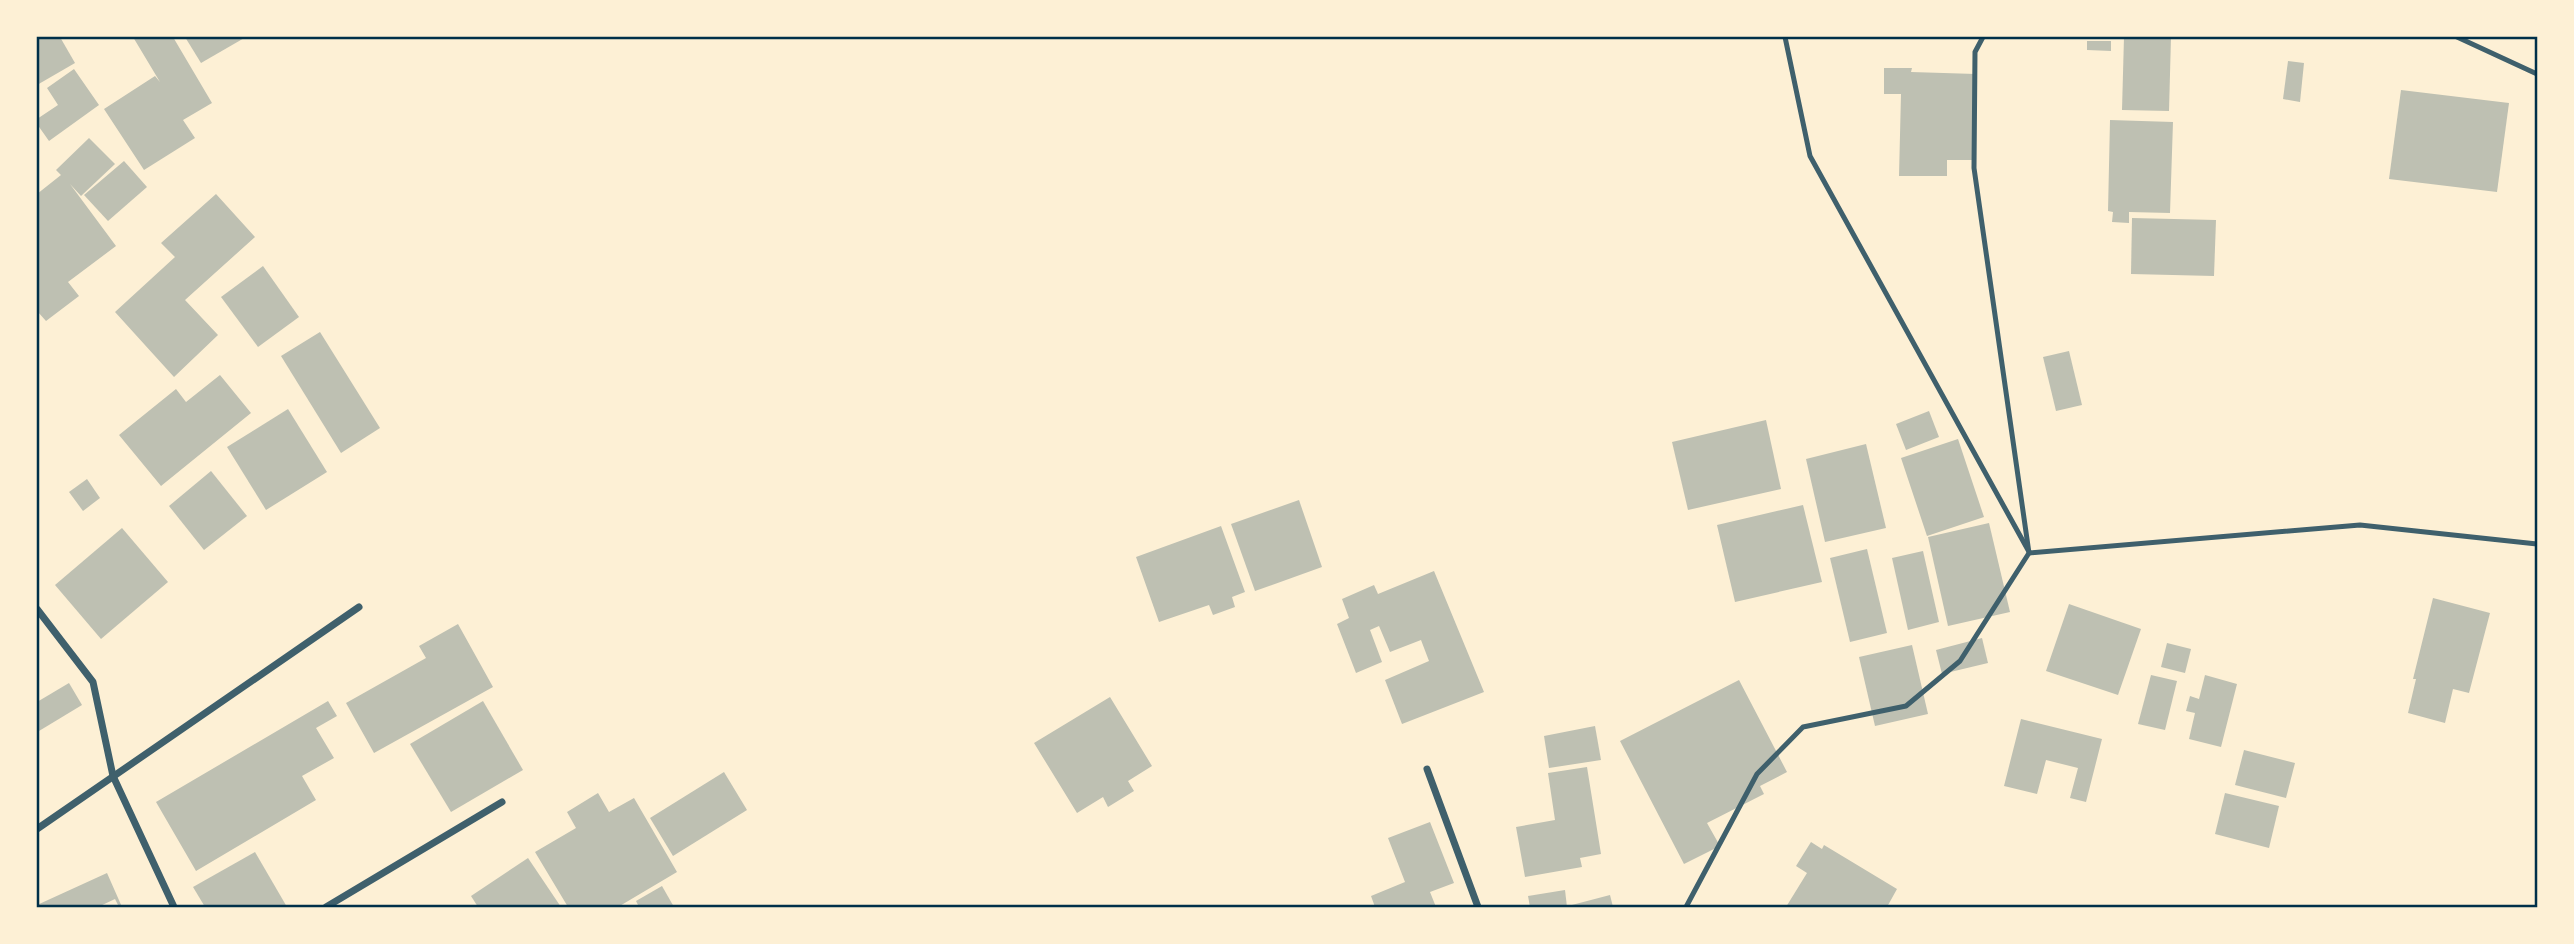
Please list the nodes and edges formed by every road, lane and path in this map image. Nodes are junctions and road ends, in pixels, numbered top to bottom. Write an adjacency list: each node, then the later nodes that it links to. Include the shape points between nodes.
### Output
1 (1786, 37): 6 (lane, via 1810,156)
2 (1983, 37): 6 (lane, via 1975,52 1974,168)
3 (2457, 37): 4 (lane)
4 (2537, 74)
5 (2537, 544): 6 (lane, via 2360,525)
6 (2029, 553): 16 (lane, via 1961,661 1906,706 1803,727 1757,774)
7 (359, 607): 10 (street)
8 (37, 609): 10 (street, via 93,682)
9 (1427, 769): 15 (street)
10 (113, 776): 12 (street); 13 (street)
11 (502, 802): 14 (street)
12 (37, 829)
13 (174, 907)
14 (326, 907)
15 (1478, 907)
16 (1686, 907)

